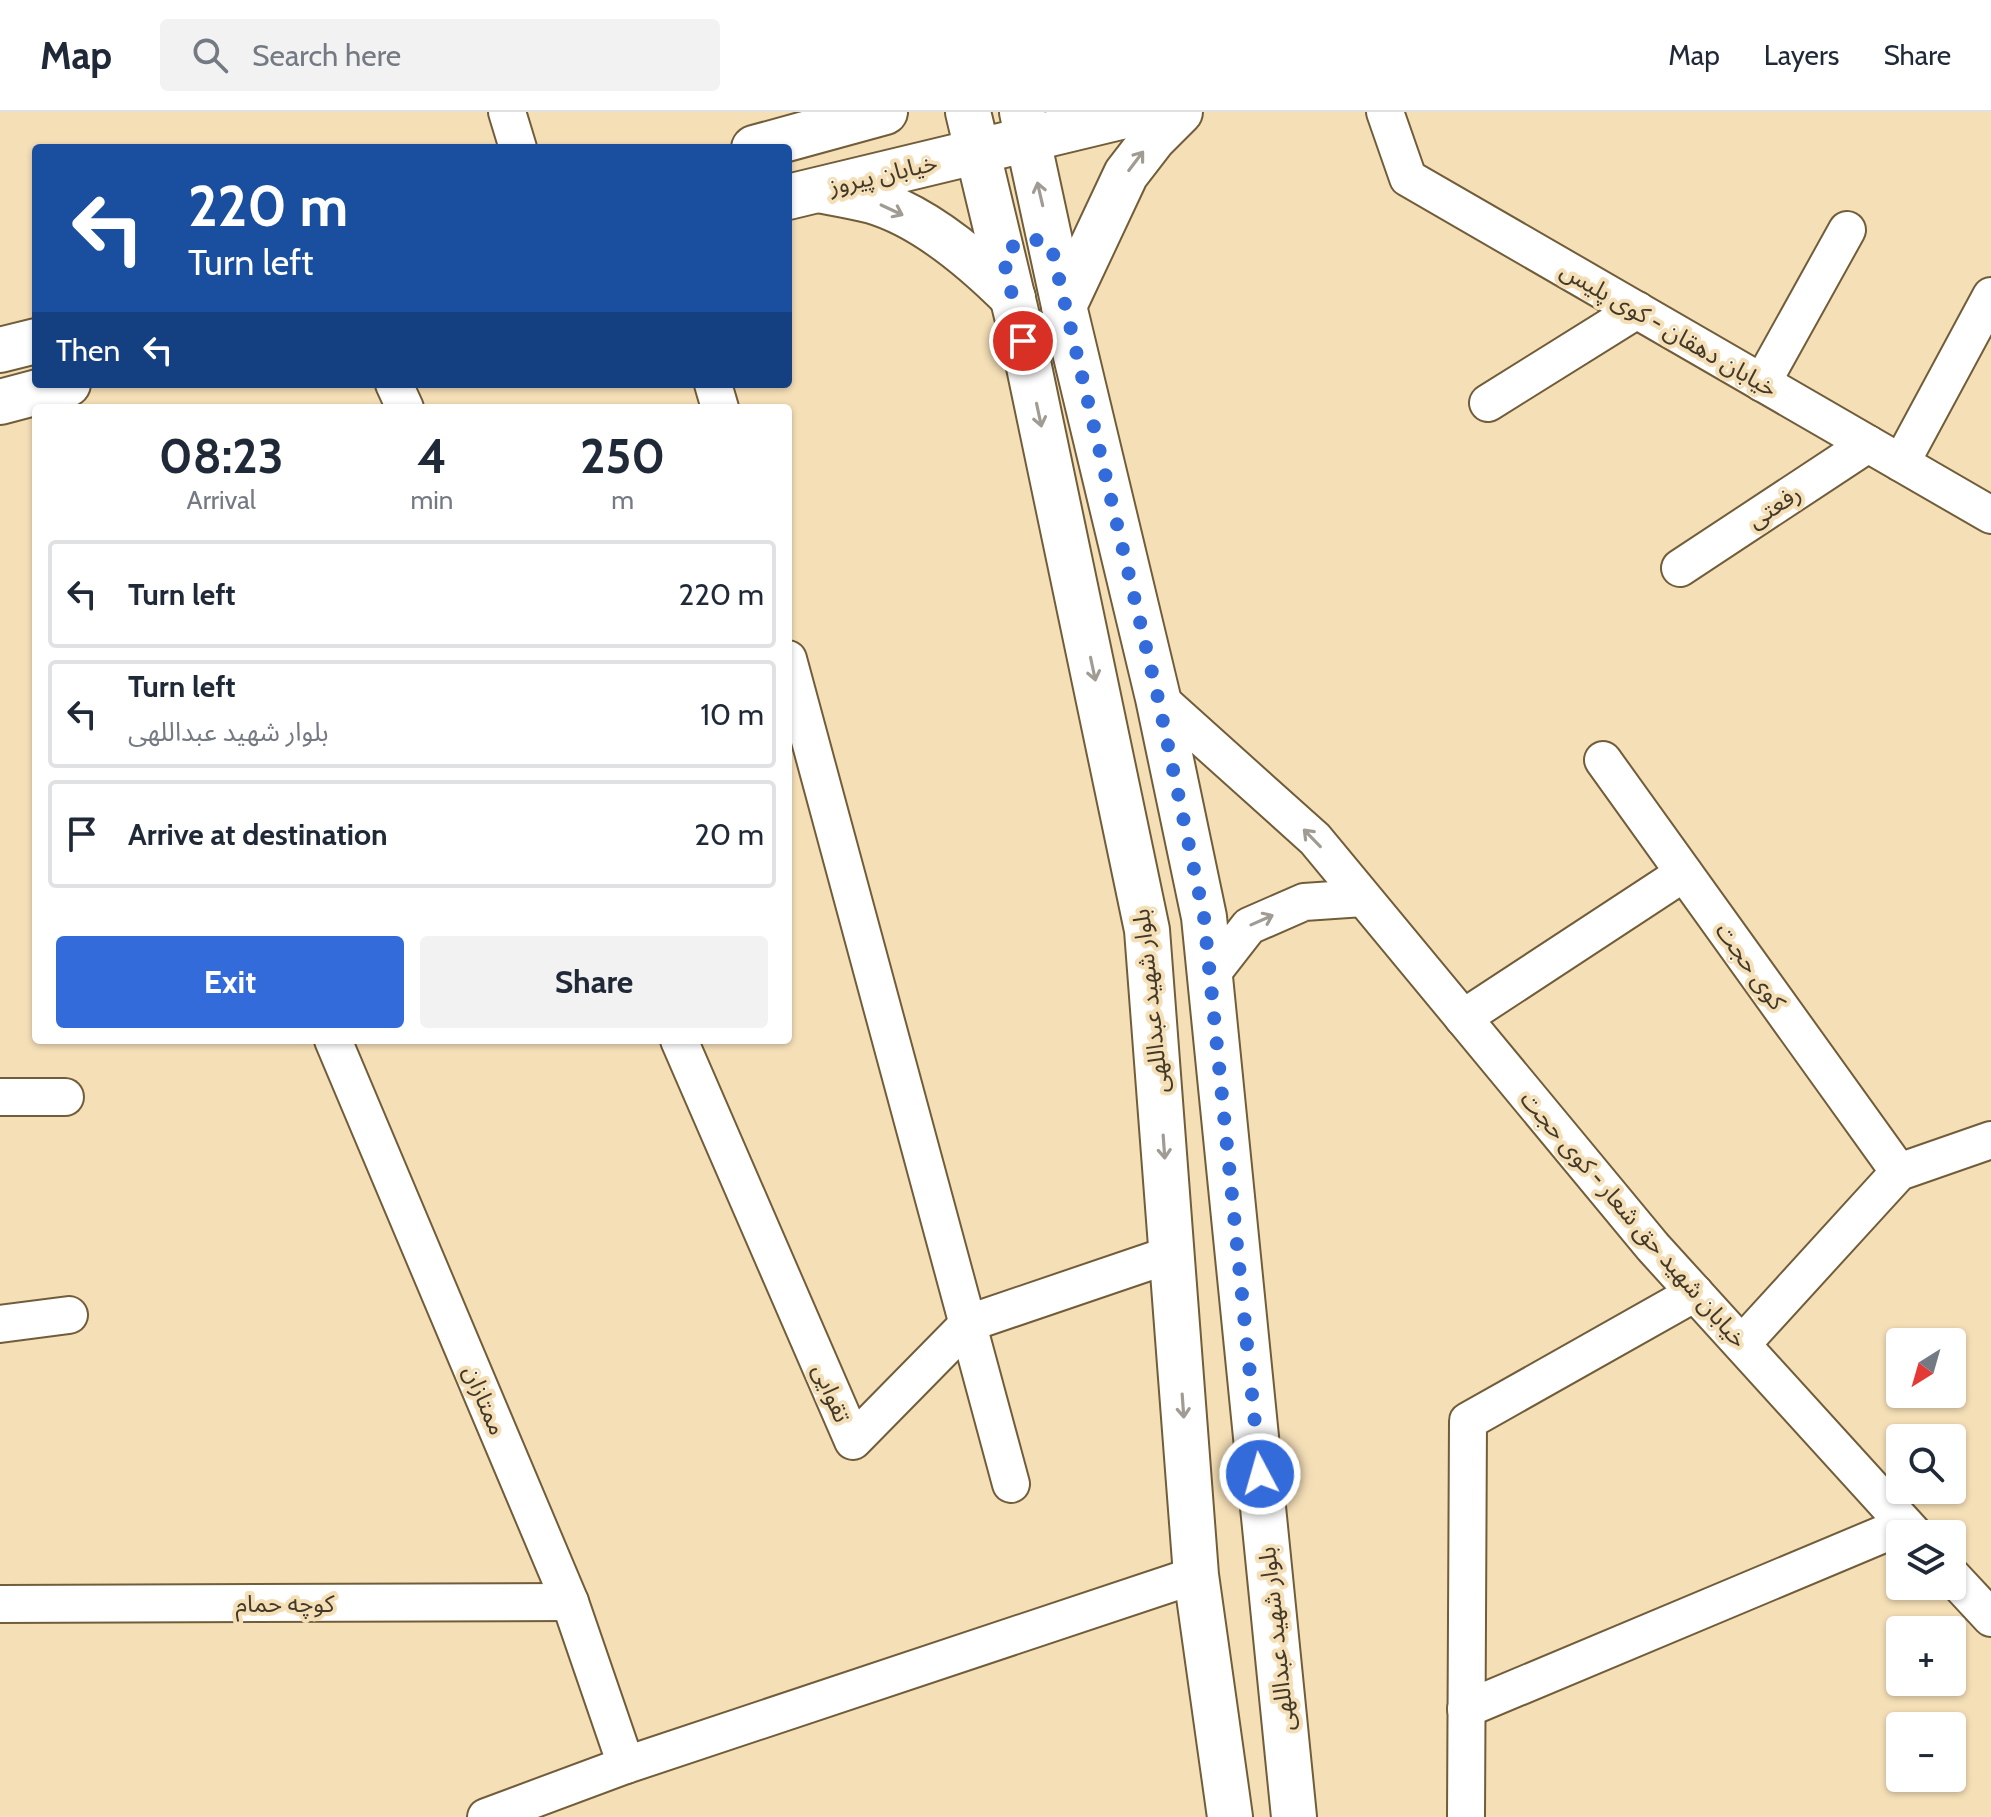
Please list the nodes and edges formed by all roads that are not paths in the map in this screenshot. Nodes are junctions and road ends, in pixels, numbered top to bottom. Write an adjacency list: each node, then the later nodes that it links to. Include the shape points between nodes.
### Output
1 (507, 112): 9 (street)
2 (885, 112): 6 (main road)
3 (1141, 112): 7 (main road, خیابان پیروز)
4 (1180, 112): 16 (main road, one-way to 4, via 1126,174)
5 (1385, 112): 17 (street, خیابان دهقان - کوی پلیس, via 1408,178)
6 (825, 121): 10 (main road)
7 (1025, 126): 8 (main road, خیابان پیروز); 13 (main road, بلوار شهید عبداللهی, one-way to 7)
8 (973, 132): 11 (main road, خیابان پیروز); 14 (main road, بلوار شهید عبداللهی)
9 (517, 144)
10 (765, 144)
11 (803, 193): 14 (main road, one-way to 14, via 874,202)
12 (1847, 230): 20 (street)
13 (1051, 245): 14 (main road, via 1038,239 1012,246); 16 (main road, بلوار شهید عبداللهی)
14 (1008, 278): 41 (main road, بلوار شهید عبداللهی, one-way to 41, via 1147,930)
15 (1991, 296): 25 (street)
16 (1064, 306): 29 (main road, بلوار شهید عبداللهی)
17 (1637, 310): 20 (street, خیابان دهقان - کوی پلیس); 23 (street)
18 (32, 342): 19 (main road)
19 (0, 350)
20 (1762, 383): 24 (street, خیابان دهقان - کوی پلیس)
21 (64, 393): 22 (main road)
22 (0, 402)
23 (1488, 403)
24 (1868, 444): 25 (street, خیابان دهقان - کوی پلیس); 27 (street, رفعتی)
25 (1901, 463): 26 (street, خیابان دهقان - کوی پلیس)
26 (1991, 515)
27 (1680, 568)
28 (792, 674): 44 (street)
29 (1158, 698): 32 (street, خیابان شهید حق شعار - کوی حجت, one-way to 29, via 1315,839); 33 (main road, بلوار شهید عبداللهی, via 1204,917)
30 (1603, 760): 31 (street, کوی حجت)
31 (1684, 873): 34 (street); 40 (street, کوی حجت)
32 (1363, 898): 33 (street, one-way to 32, via 1249,926 1304,902); 34 (street, خیابان شهید حق شعار - کوی حجت)
33 (1210, 976): 59 (main road, بلوار شهید عبداللهی)
34 (1463, 1018): 42 (street, خیابان شهید حق شعار - کوی حجت)
35 (335, 1044): 52 (street, ممتازان)
36 (681, 1044): 44 (street, تقوایی, via 853,1441)
37 (0, 1097): 38 (street)
38 (65, 1097)
39 (1991, 1140): 40 (street)
40 (1899, 1172): 46 (street)
41 (1172, 1254): 44 (street, تقوایی); 50 (main road, بلوار شهید عبداللهی, one-way to 50)
42 (1695, 1293): 46 (street, خیابان شهید حق شعار - کوی حجت); 55 (street, via 1468,1421)
43 (69, 1315): 45 (street)
44 (969, 1323): 47 (street)
45 (0, 1324)
46 (1742, 1344): 48 (street, خیابان شهید حق شعار - کوی حجت)
47 (1011, 1484)
48 (1902, 1520)
49 (1886, 1539): 55 (street)
50 (1196, 1575): 56 (street); 58 (main road, بلوار شهید عبداللهی)
51 (1966, 1591): 54 (street)
52 (570, 1602): 53 (street, کوچه حمام); 56 (street, ممتازان)
53 (0, 1604)
54 (1991, 1618)
55 (1466, 1709): 60 (street)
56 (626, 1765): 57 (street)
57 (486, 1817)
58 (1230, 1817)
59 (1294, 1817)
60 (1466, 1817)

